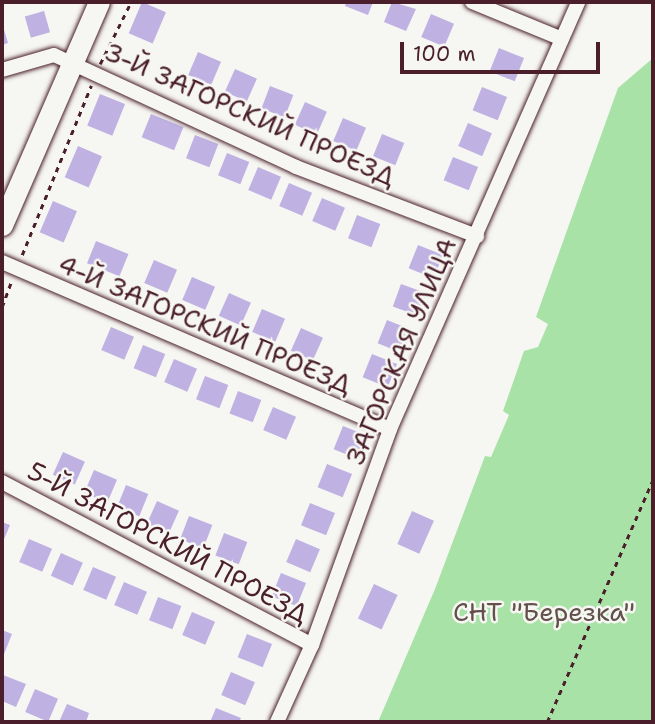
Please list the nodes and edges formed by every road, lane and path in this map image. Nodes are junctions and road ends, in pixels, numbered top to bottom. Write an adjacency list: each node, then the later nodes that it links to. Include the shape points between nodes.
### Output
1 (99, 2): 6 (street)
2 (131, 2): 8 (path)
3 (472, 2): 5 (street)
4 (578, 2): 5 (street, ЗАГОРСКАЯ УЛИЦА)
5 (562, 39): 10 (street, ЗАГОРСКАЯ УЛИЦА)
6 (73, 61): 7 (street, 3-Й ЗАГОРСКИЙ ПРОЕЗД, via 54,55); 8 (street, 3-Й ЗАГОРСКИЙ ПРОЕЗД); 9 (street)
7 (2, 70)
8 (96, 73): 10 (street, 3-Й ЗАГОРСКИЙ ПРОЕЗД, via 296,167); 12 (path)
9 (2, 225)
10 (477, 236): 14 (street, ЗАГОРСКАЯ УЛИЦА)
11 (2, 262): 12 (street, 4-Й ЗАГОРСКИЙ ПРОЕЗД)
12 (16, 270): 13 (path); 14 (street, 4-Й ЗАГОРСКИЙ ПРОЕЗД)
13 (2, 307)
14 (390, 429): 17 (street, ЗАГОРСКАЯ УЛИЦА)
15 (653, 479): 19 (path)
16 (2, 482): 17 (street, 5-Й ЗАГОРСКИЙ ПРОЕЗД)
17 (312, 645): 18 (street, ЗАГОРСКАЯ УЛИЦА)
18 (277, 722)
19 (547, 722)

